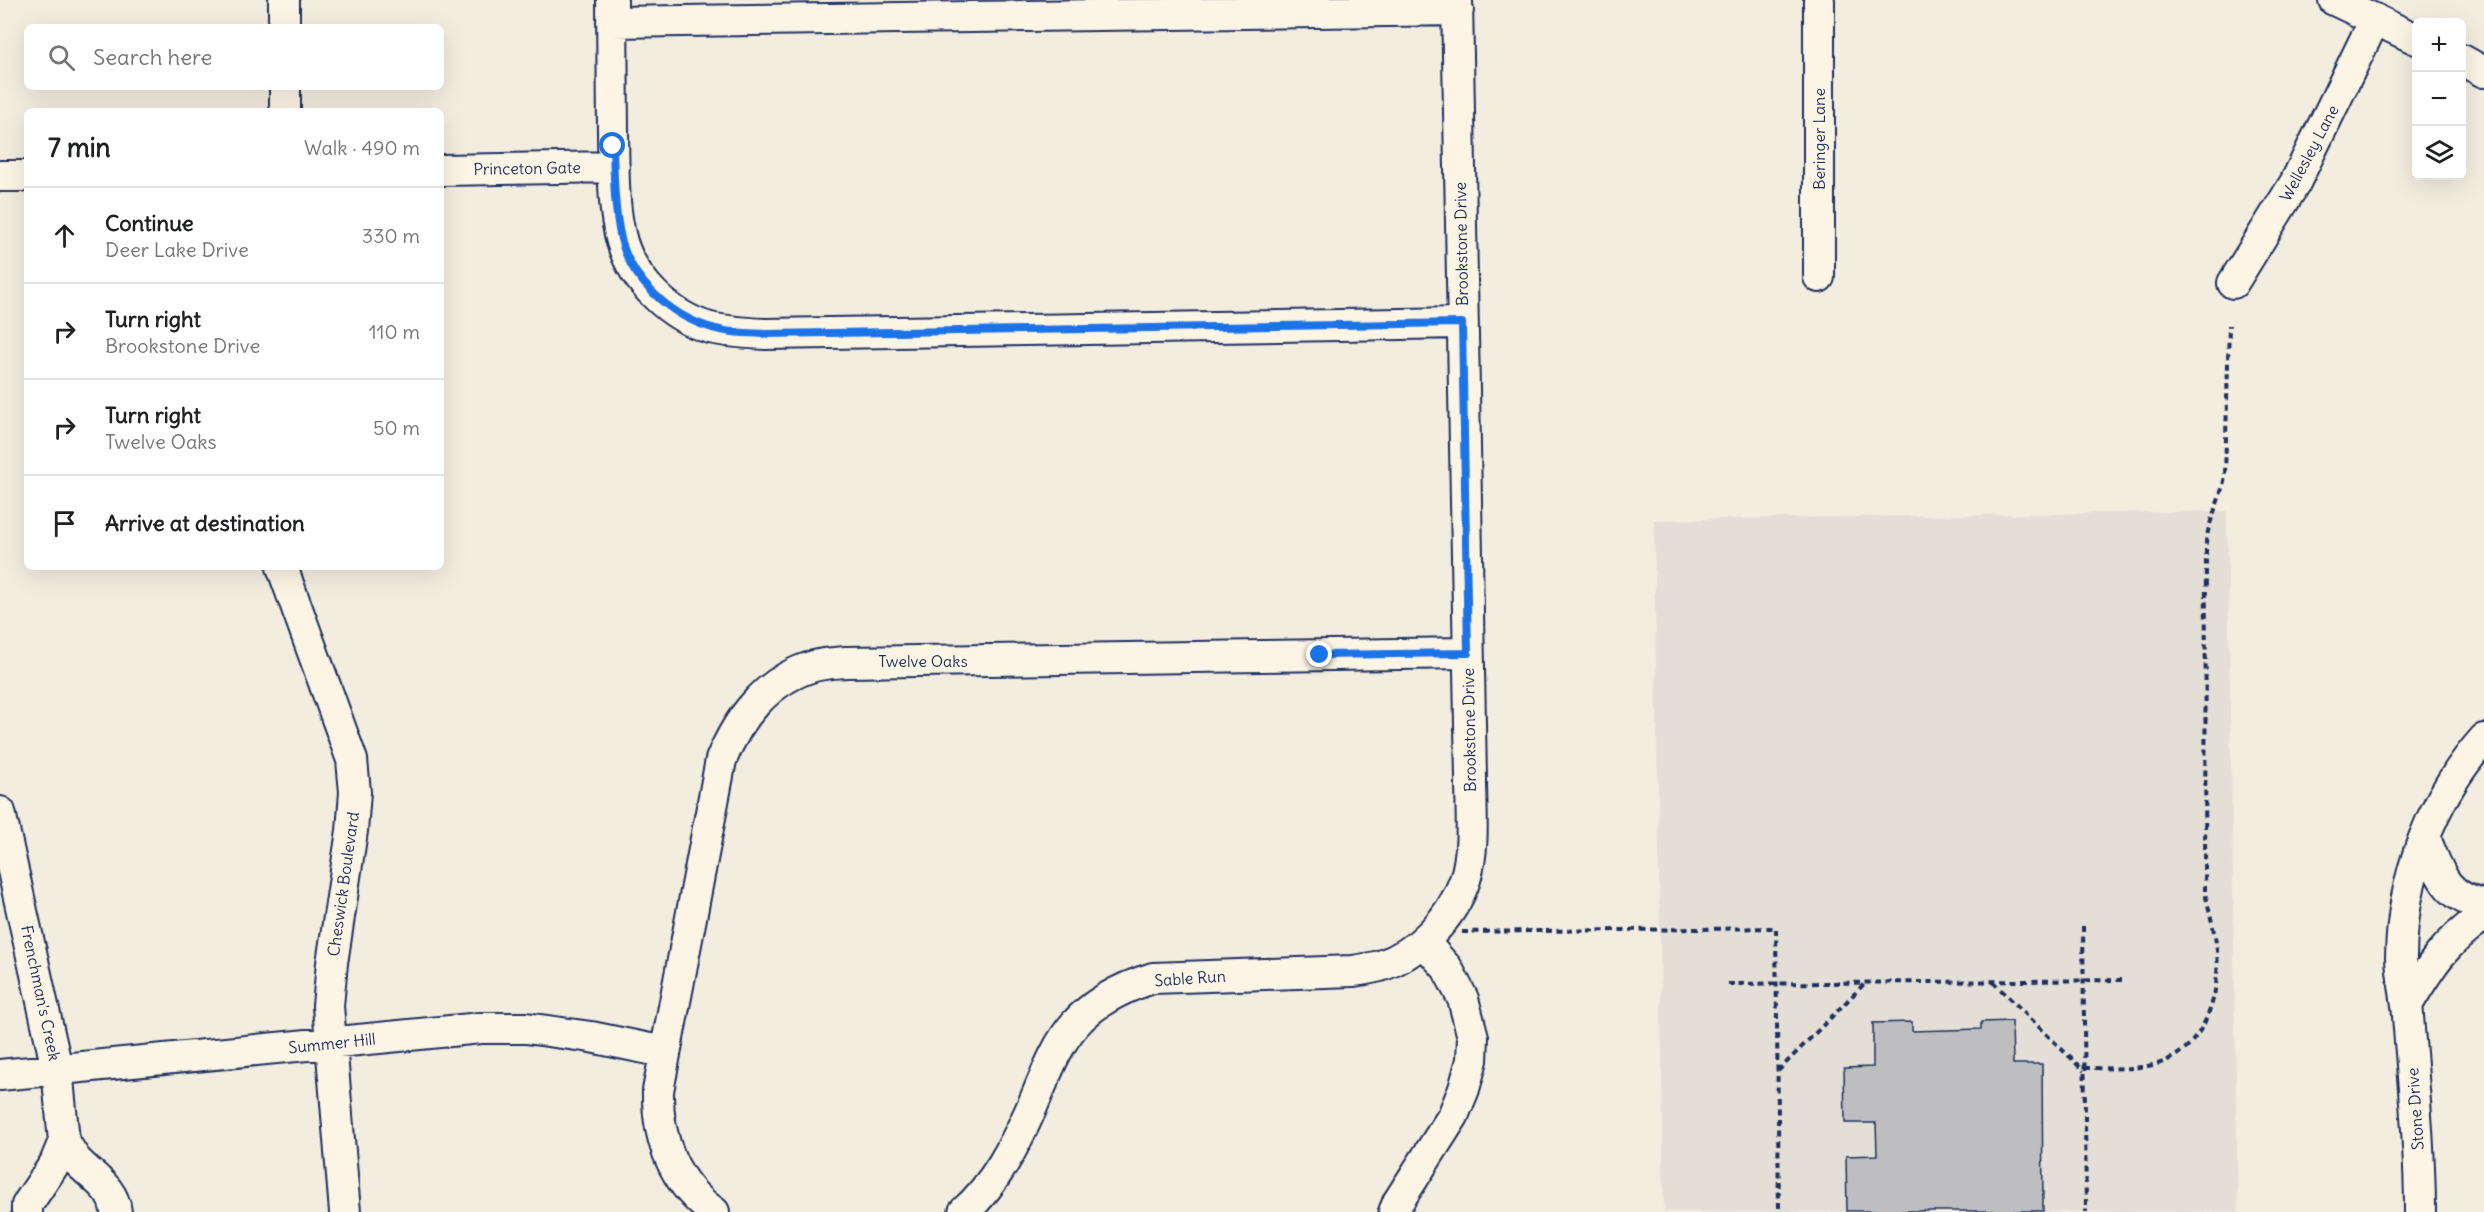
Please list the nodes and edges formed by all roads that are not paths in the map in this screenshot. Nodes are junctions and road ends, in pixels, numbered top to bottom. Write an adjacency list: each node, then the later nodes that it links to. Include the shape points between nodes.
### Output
1 (284, 0): 7 (street)
2 (1819, 0): 17 (street, Beringer Lane)
3 (2334, 0): 6 (street)
4 (1457, 5): 5 (street); 19 (street, Brookstone Drive)
5 (612, 11): 13 (street)
6 (2375, 19): 8 (street); 18 (street, Wellesley Lane, via 2295,183)
7 (284, 24)
8 (2412, 37)
9 (2466, 62): 10 (street)
10 (2484, 72)
11 (285, 90): 12 (street)
12 (285, 108)
13 (614, 167): 14 (street, Princeton Gate); 19 (street, via 614,198 622,241 645,284 664,304 688,318 732,332)
14 (444, 170)
15 (0, 176): 16 (street)
16 (24, 176)
17 (1819, 277)
18 (2233, 283)
19 (1462, 323): 21 (street, Brookstone Drive)
20 (283, 570): 29 (street, Cheswick Boulevard, via 352,760 354,802 332,963)
21 (1468, 653): 27 (street, Brookstone Drive, via 1469,859 1466,879 1456,901); 30 (street, Twelve Oaks, via 846,662 813,666 789,677 748,710 721,760)
22 (2484, 740): 24 (street, Stone Drive, via 2452,780 2434,811)
23 (0, 812): 31 (street, Frenchman's Creek)
24 (2425, 838): 25 (street, via 2447,887); 28 (street, Stone Drive, via 2410,878 2404,911 2401,959)
25 (2484, 904)
26 (2484, 915): 28 (street, via 2448,944)
27 (1427, 945): 38 (street, Sable Run, via 1381,965 1353,971 1153,978 1124,987 1075,1024 1051,1061 996,1177); 39 (street, via 1447,968 1463,999 1473,1037 1472,1060 1453,1116)
28 (2407, 1005): 40 (street, Stone Drive)
29 (330, 1043): 30 (street, Summer Hill, via 481,1028 526,1028); 31 (street, Summer Hill); 36 (street, Cheswick Boulevard)
30 (664, 1052): 37 (street, via 657,1115 661,1137 683,1184)
31 (57, 1069): 32 (street, Summer Hill); 33 (street, Frenchman's Creek)
32 (0, 1075)
33 (64, 1141): 34 (street, via 55,1163 27,1205); 35 (street, via 76,1160 104,1185)
34 (27, 1212)
35 (116, 1212)
36 (345, 1212)
37 (714, 1212)
38 (964, 1212)
39 (1394, 1212)
40 (2420, 1212)

